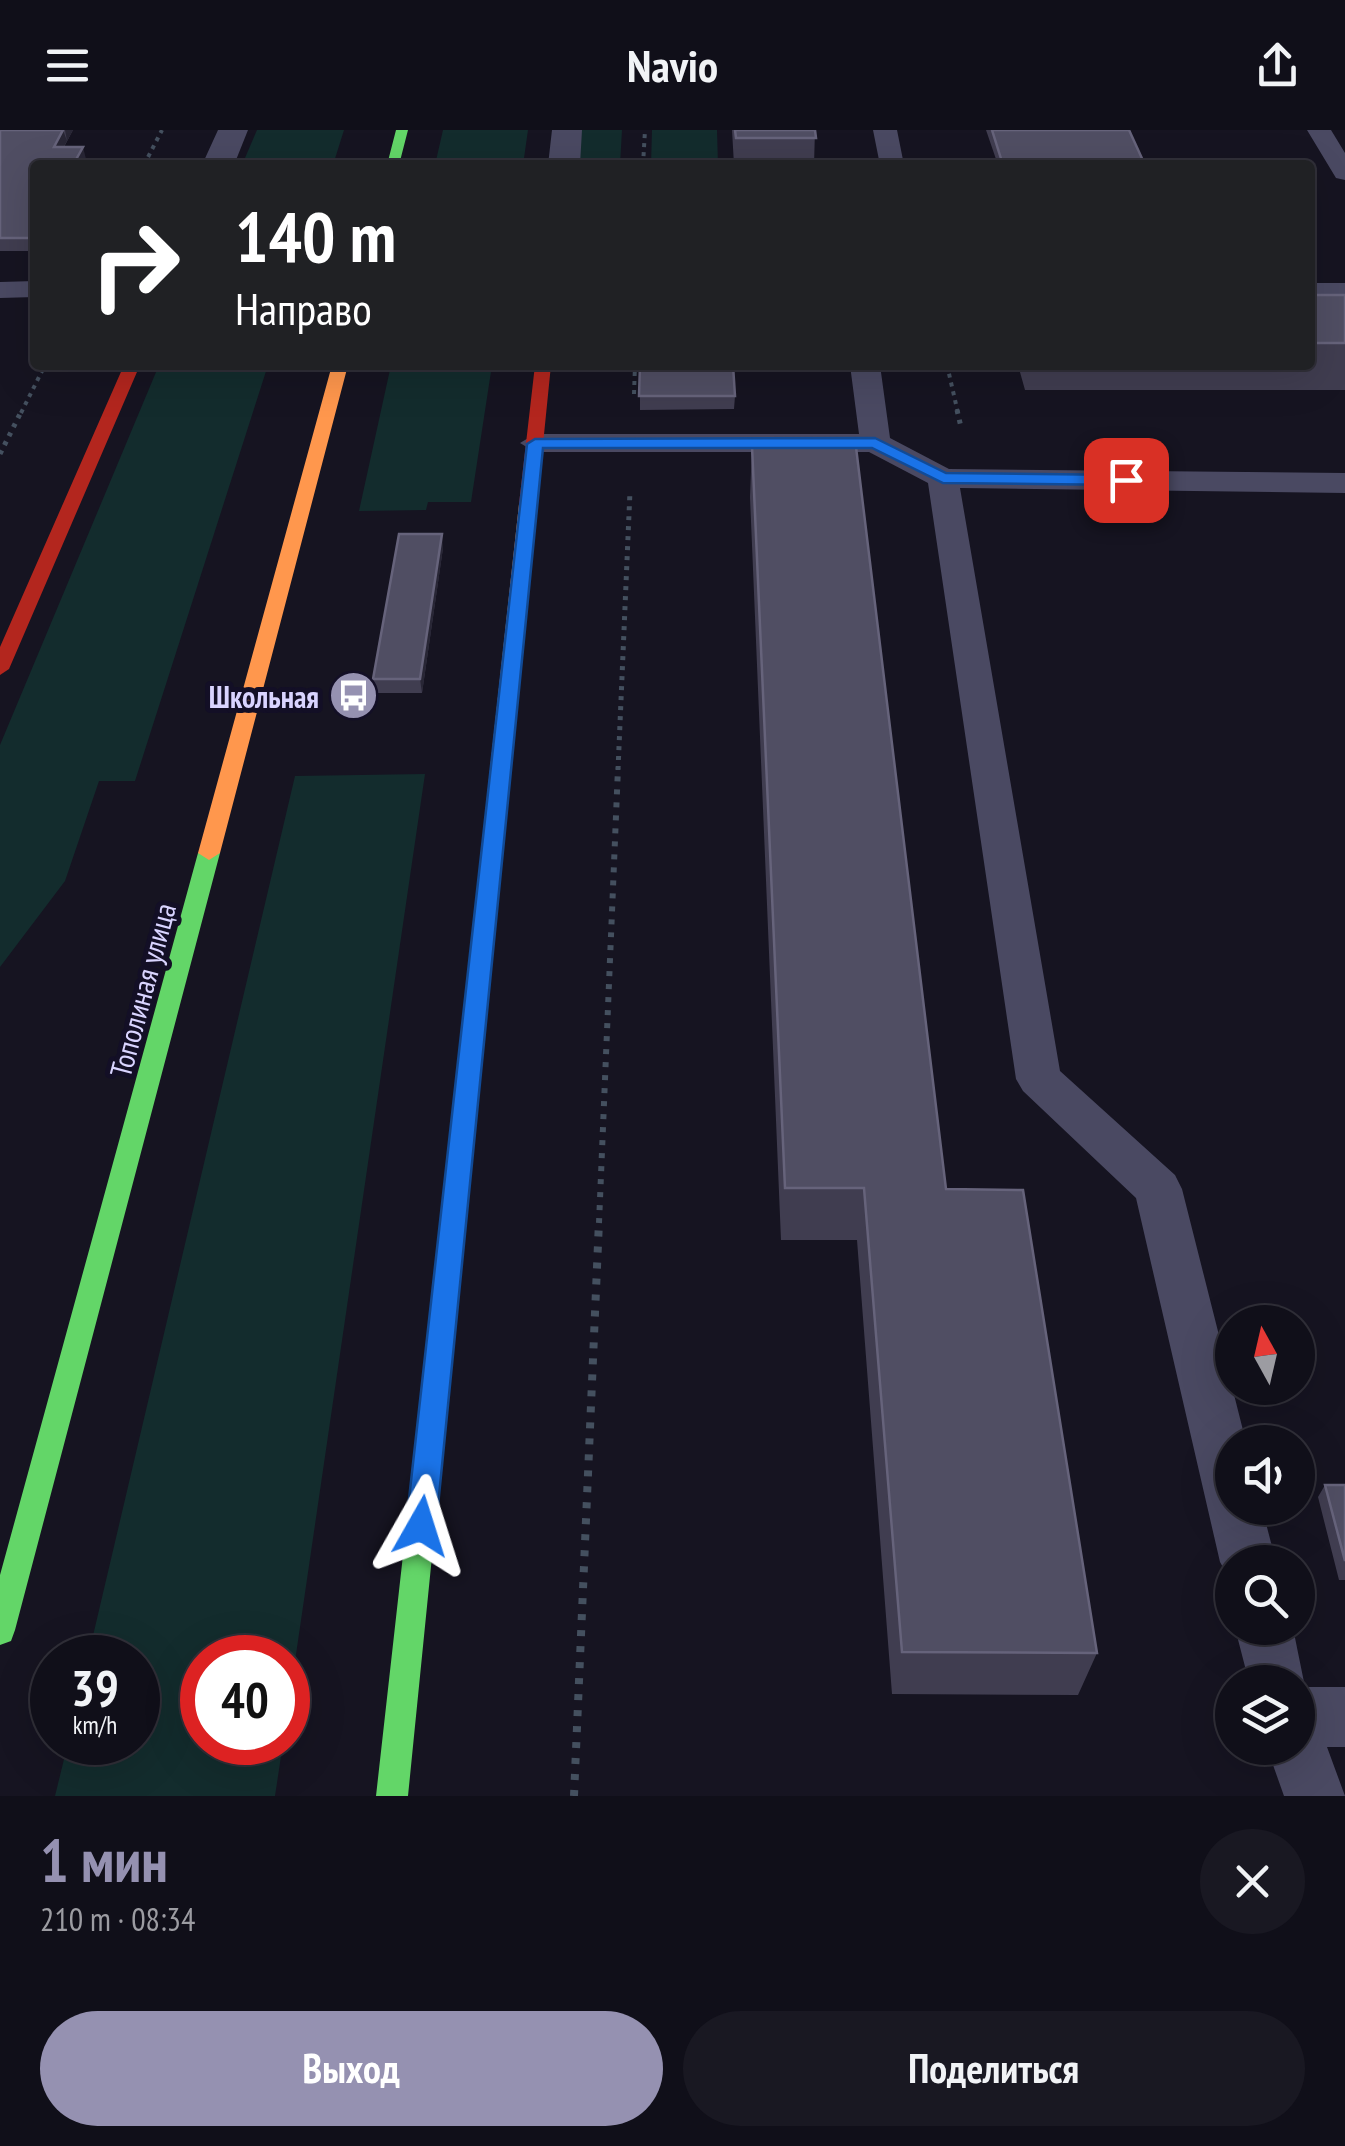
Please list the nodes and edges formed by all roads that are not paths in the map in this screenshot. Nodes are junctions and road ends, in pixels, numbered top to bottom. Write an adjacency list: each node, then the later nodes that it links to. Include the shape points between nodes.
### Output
1 (233, 130): 6 (street)
2 (402, 130): 7 (street)
3 (567, 130): 8 (street)
4 (885, 130): 9 (lane)
5 (1319, 130): 10 (lane)
6 (220, 160)
7 (394, 160)
8 (564, 160)
9 (891, 160)
10 (1345, 173)
11 (30, 289): 12 (lane)
12 (0, 290)
13 (1315, 291): 14 (lane)
14 (1345, 291)
15 (130, 370): 23 (street)
16 (339, 370): 25 (street, Тополиная улица)
17 (542, 370): 20 (street)
18 (866, 370): 19 (lane)
19 (875, 443): 20 (lane); 21 (lane)
20 (535, 444): 29 (street)
21 (943, 478): 22 (lane); 24 (lane, via 1039,1079 1158,1189)
22 (1345, 483)
23 (0, 669)
24 (1215, 1426)
25 (0, 1630)
26 (1315, 1717): 27 (lane)
27 (1345, 1718)
28 (1304, 1765): 30 (lane)
29 (392, 1796)
30 (1316, 1796)

